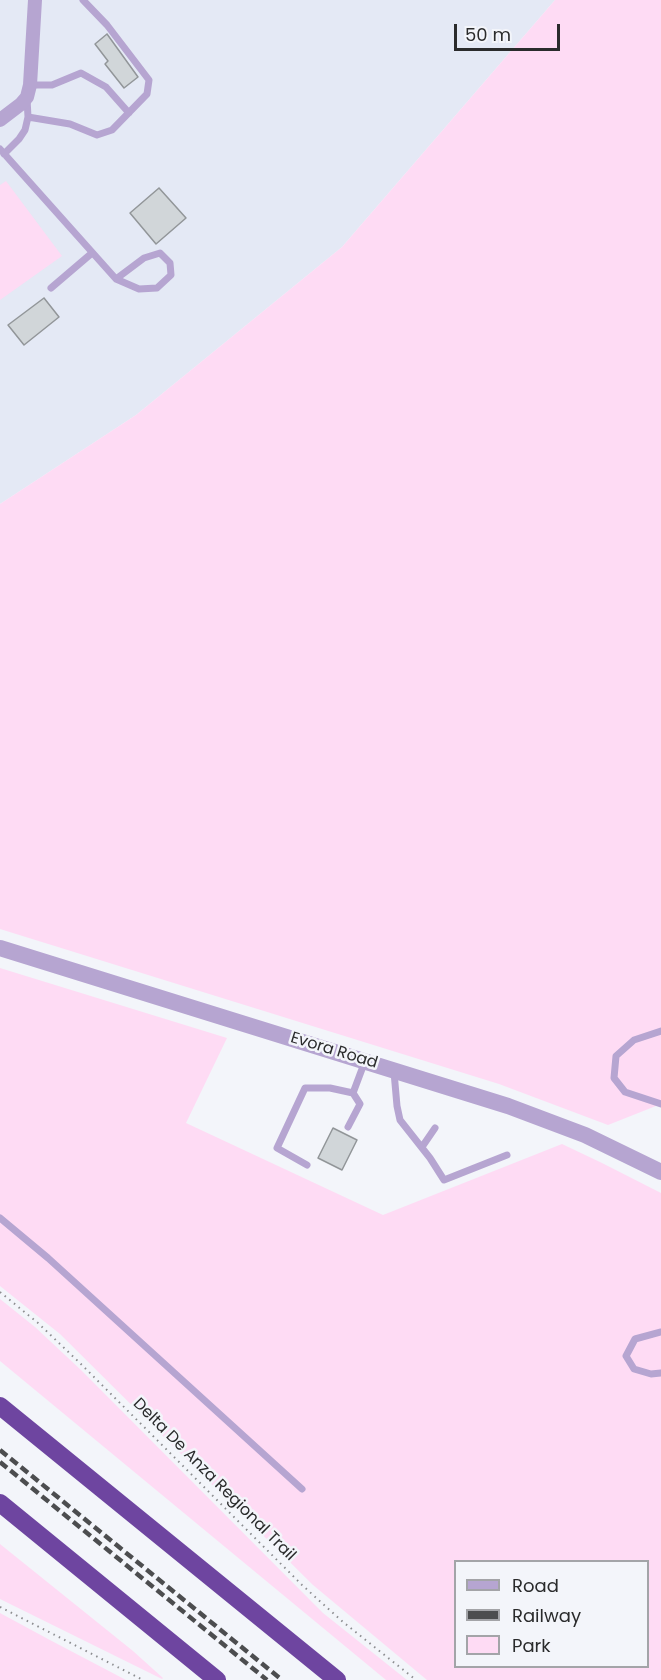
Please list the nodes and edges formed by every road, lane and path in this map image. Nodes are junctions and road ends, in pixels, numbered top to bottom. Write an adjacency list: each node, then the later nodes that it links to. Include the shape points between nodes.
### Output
1 (35, 0): 3 (street)
2 (82, 0): 4 (lane, via 107,25 149,80 147,94)
3 (28, 91): 4 (lane, via 81,74 106,87); 5 (lane); 6 (street, via 21,104)
4 (129, 113): 5 (lane, via 112,130 97,135 70,124)
5 (28, 117): 7 (lane, via 20,140)
6 (0, 120)
7 (1, 151): 8 (lane)
8 (92, 253): 9 (lane); 10 (lane)
9 (116, 279): 9 (lane, via 140,289 157,288 171,275 170,262 159,252)
10 (51, 288)
11 (0, 948): 13 (street, Evora Road)
12 (661, 1031): 16 (lane, via 634,1040 616,1056 614,1078 625,1092)
13 (365, 1061): 14 (street, Evora Road); 15 (lane)
14 (394, 1070): 19 (lane, via 400,1120); 22 (street, Evora Road, via 559,1124)
15 (353, 1093): 17 (lane, via 360,1104); 21 (lane, via 305,1088 277,1148)
16 (661, 1104)
17 (348, 1127)
18 (435, 1128): 19 (lane)
19 (422, 1147): 20 (lane, via 444,1180)
20 (507, 1155)
21 (307, 1165)
22 (661, 1172)
23 (0, 1218): 28 (lane)
24 (0, 1292): 34 (path, Delta De Anza Regional Trail, via 83,1366 302,1585)
25 (661, 1332): 26 (lane, via 635,1339 626,1356 634,1369)
26 (661, 1373)
27 (0, 1406): 33 (highway)
28 (302, 1489)
29 (0, 1503): 32 (highway)
30 (0, 1607): 31 (path)
31 (143, 1680)
32 (217, 1680)
33 (337, 1680)
34 (416, 1680)

